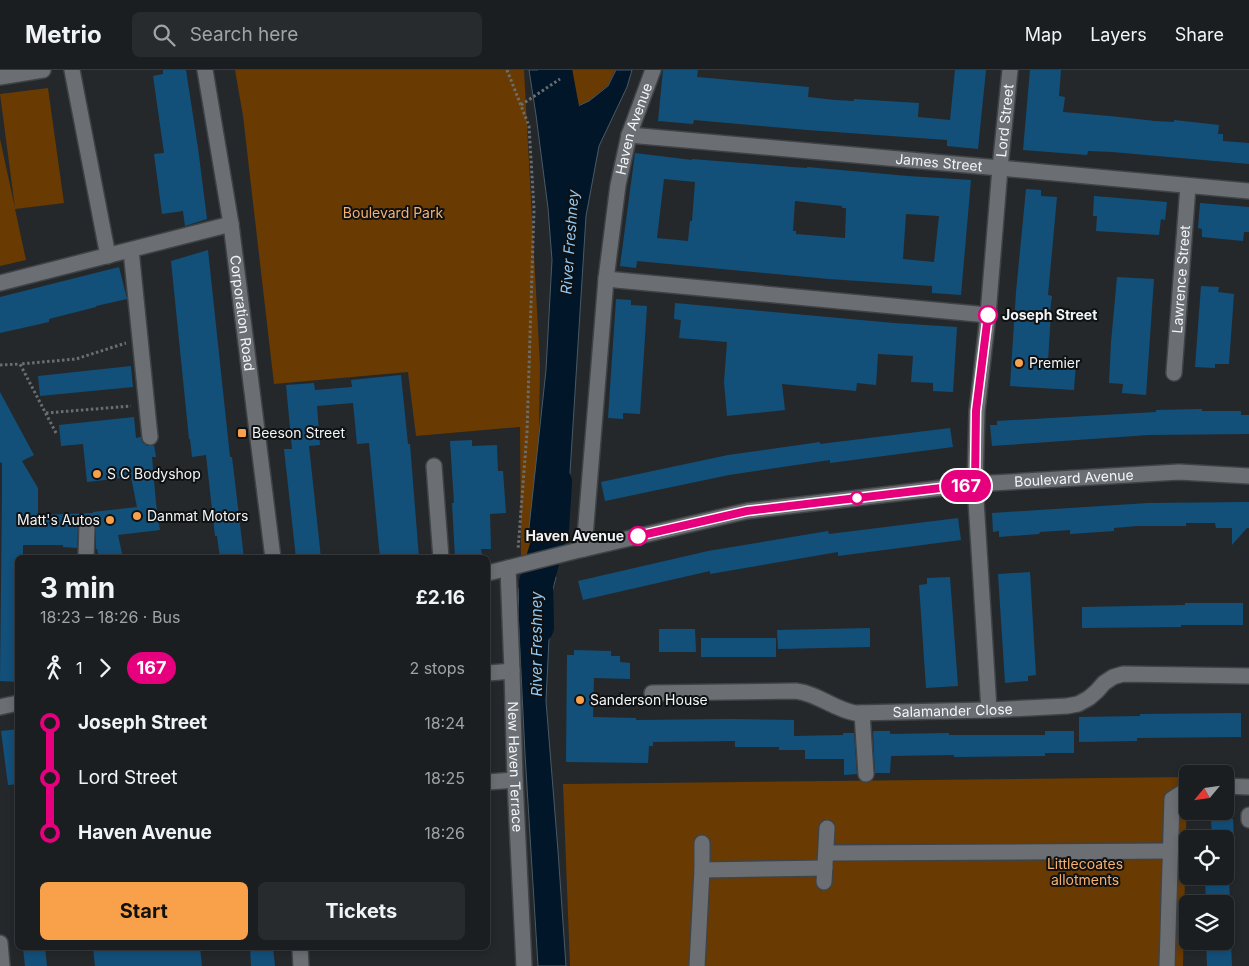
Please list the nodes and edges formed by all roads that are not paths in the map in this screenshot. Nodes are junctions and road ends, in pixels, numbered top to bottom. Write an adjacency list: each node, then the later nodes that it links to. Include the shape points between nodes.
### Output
1 (43, 70): 6 (street)
2 (72, 70): 13 (street)
3 (205, 70): 11 (street, Corporation Road)
4 (653, 70): 7 (street, Haven Avenue)
5 (1010, 70): 8 (street, Lord Street)
6 (0, 77)
7 (629, 135): 8 (street, James Street); 14 (street, Haven Avenue, via 618,185)
8 (1000, 168): 9 (street, James Street); 16 (street, Lord Street)
9 (1188, 186): 10 (street, James Street); 17 (street, Lawrence Street)
10 (1249, 191)
11 (231, 224): 12 (street); 25 (street, Corporation Road)
12 (130, 250): 13 (street); 18 (street)
13 (108, 256): 15 (street)
14 (606, 279): 16 (street); 23 (street, Haven Avenue)
15 (0, 282)
16 (988, 315): 21 (street, Lord Street, via 976,411)
17 (1174, 373)
18 (150, 438)
19 (434, 466): 26 (street)
20 (1249, 476): 21 (street, Boulevard Avenue, via 1179,472)
21 (975, 484): 23 (street, Boulevard Avenue, via 747,511); 35 (street, Lord Street)
22 (87, 525): 24 (street)
23 (579, 550): 27 (street, Boulevard Avenue)
24 (86, 555)
25 (273, 555)
26 (441, 555)
27 (514, 561): 28 (street, Boulevard Avenue); 29 (street, New Haven Terrace)
28 (490, 572)
29 (512, 670): 30 (street); 38 (street, New Haven Terrace)
30 (490, 672)
31 (1249, 676): 35 (street, Salamander Close, via 1123,674 1113,677 1078,704)
32 (652, 693): 36 (street, Salamander Close, via 807,692 845,711)
33 (15, 704): 34 (street)
34 (0, 707)
35 (989, 710): 36 (street, Salamander Close)
36 (862, 713): 37 (street)
37 (866, 774)
38 (515, 780): 39 (street); 54 (street, New Haven Terrace)
39 (490, 782)
40 (1234, 786): 41 (street)
41 (1249, 786)
42 (1179, 795): 47 (street, via 1172,799)
43 (1249, 815): 44 (street)
44 (1249, 820)
45 (827, 828): 48 (street)
46 (702, 843): 49 (street)
47 (1170, 851): 48 (street); 56 (street)
48 (825, 868): 49 (street)
49 (702, 870): 55 (street)
50 (0, 943): 52 (street)
51 (300, 950): 53 (street)
52 (2, 966)
53 (301, 966)
54 (524, 966)
55 (697, 966)
56 (1167, 966)

